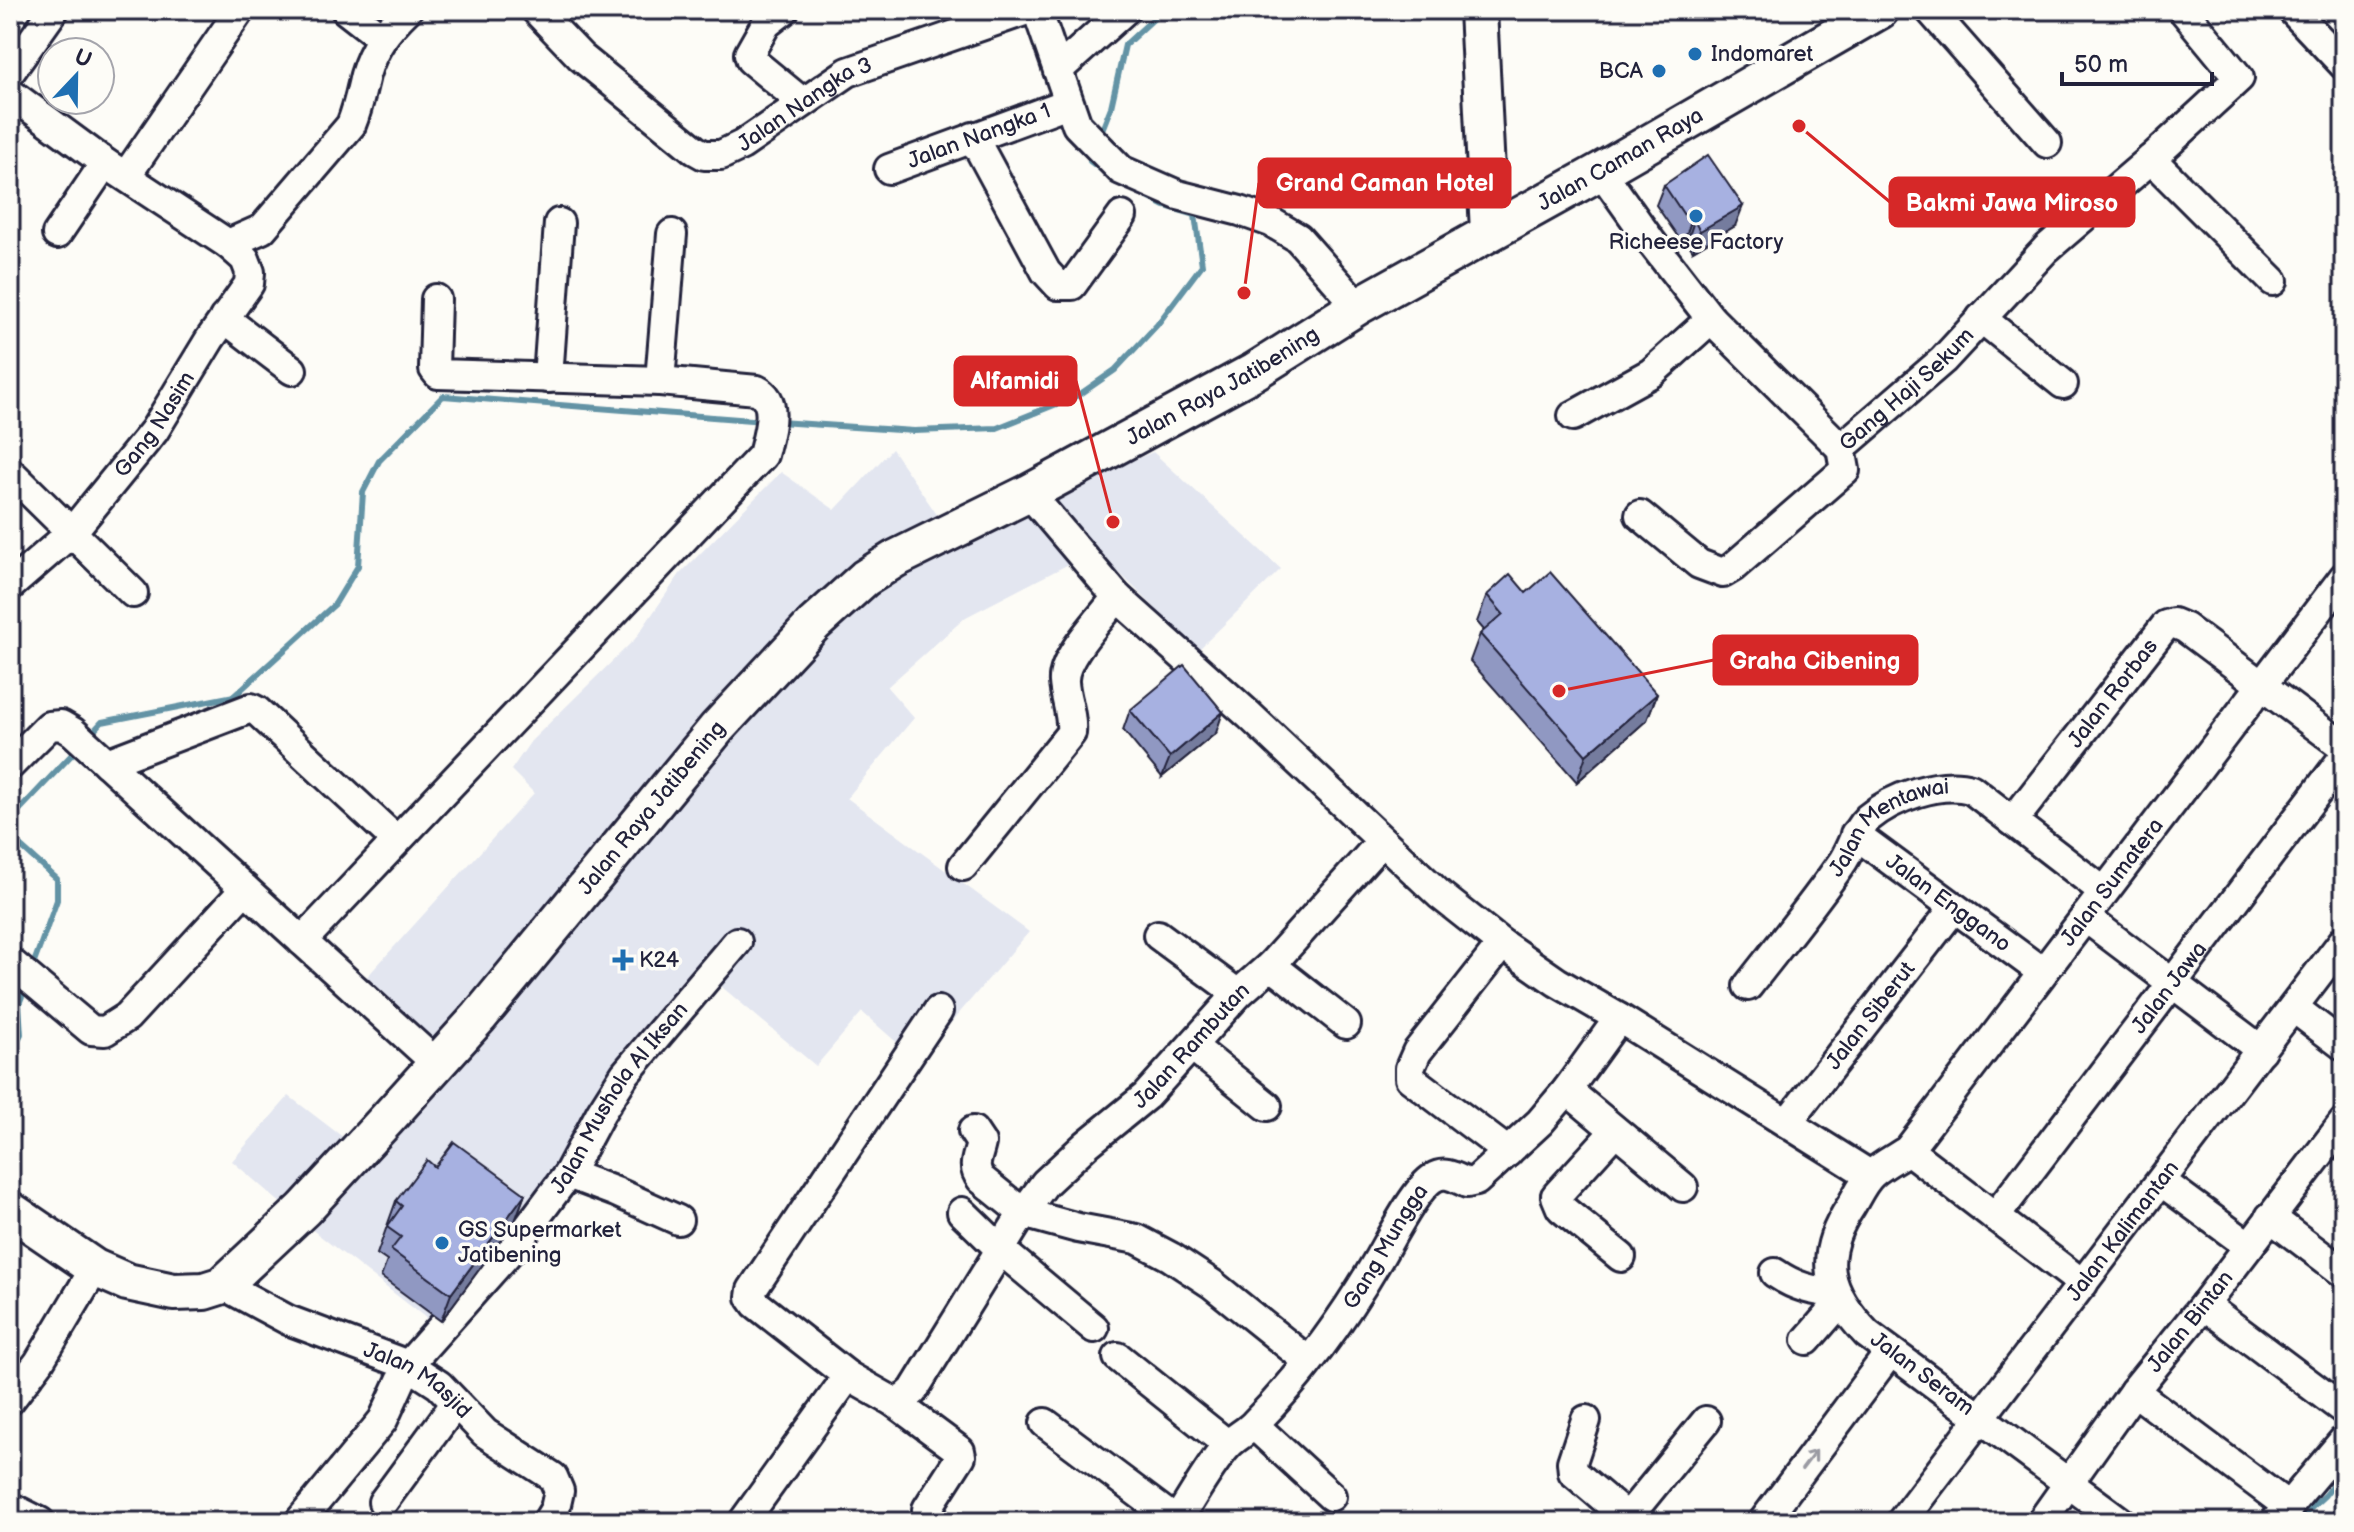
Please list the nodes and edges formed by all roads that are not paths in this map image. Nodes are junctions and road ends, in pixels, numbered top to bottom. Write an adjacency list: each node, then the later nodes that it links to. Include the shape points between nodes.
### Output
1 (54, 10): 18 (street)
2 (240, 10): 26 (street)
3 (346, 10): 15 (street)
4 (407, 10): 15 (street)
5 (536, 10): 20 (street, Jalan Nangka 3, via 581,57 704,155 721,155 742,145)
6 (784, 10): 20 (street, via 766,24 749,54)
7 (1027, 10): 20 (street, Jalan Nangka 3, via 848,72)
8 (1037, 10): 17 (street)
9 (1125, 10): 17 (street)
10 (1478, 10): 30 (main road)
11 (1880, 10): 27 (main road, Jalan Caman Raya)
12 (1930, 10): 23 (street)
13 (2183, 10): 24 (street, Gang Haji Sekum, via 2239,78)
14 (2292, 10): 16 (street)
15 (382, 38): 33 (street, via 351,125 262,229)
16 (2344, 65)
17 (1058, 70): 21 (street)
18 (10, 72)
19 (10, 93): 26 (street)
20 (802, 102)
21 (1072, 114): 22 (street, Jalan Nangka 1); 36 (street, via 1121,170 1178,195 1271,222 1298,238)
22 (973, 137): 25 (street, Jalan Nangka 1); 28 (street, via 1058,285 1072,285)
23 (2047, 143)
24 (2151, 159): 34 (street); 38 (street, Gang Haji Sekum, via 2046,249)
25 (889, 169)
26 (116, 170): 31 (street); 33 (street)
27 (1601, 171): 30 (main road, Jalan Caman Raya); 39 (street, Gang Haji Sekum)
28 (1122, 216)
29 (559, 223): 41 (street)
30 (1489, 232): 36 (main road, Jalan Caman Raya)
31 (57, 234)
32 (672, 234): 42 (street)
33 (228, 244): 37 (street, Gang Nasim, via 245,259 250,272 249,284)
34 (2273, 281)
35 (436, 299): 41 (street, via 438,374)
36 (1358, 306): 47 (main road, Jalan Raya Jatibening, via 1255,371)
37 (224, 318): 40 (street); 49 (street, Gang Nasim, via 154,431)
38 (1981, 318): 43 (street); 45 (street, Gang Haji Sekum, via 1943,360)
39 (1711, 319): 44 (street, via 1651,373); 45 (street, Gang Haji Sekum)
40 (292, 370)
41 (548, 378): 42 (street)
42 (660, 381): 61 (street, via 766,394 771,402 763,455)
43 (2063, 384)
44 (1573, 416)
45 (1841, 448): 48 (street, via 1845,470 1723,573 1699,564)
46 (10, 472): 49 (street)
47 (1029, 493): 53 (street); 86 (main road, Jalan Raya Jatibening, via 895,559 814,624 717,728)
48 (1640, 515)
49 (72, 532): 51 (street, Gang Nasim); 52 (street)
50 (2344, 577): 54 (street, Jalan Sumatera)
51 (10, 586)
52 (133, 593)
53 (1117, 597): 62 (street); 63 (street, via 1066,665 1063,679 1071,733)
54 (2261, 684): 56 (street, Jalan Rorbas); 59 (street, Jalan Rorbas, via 2185,628 2166,625); 65 (street, Jalan Sumatera)
55 (90, 747): 58 (street, via 61,725 49,726); 61 (street, via 251,708); 64 (street)
56 (2344, 747)
57 (2344, 757): 76 (street, Jalan Jawa)
58 (10, 765)
59 (2013, 821): 60 (street, Jalan Mentawai, via 1971,789 1957,785 1885,805); 65 (street, Jalan Mentawai)
60 (1855, 834): 66 (street, Jalan Enggano); 77 (street, Jalan Mentawai, via 1842,863)
61 (396, 840): 70 (street)
62 (1382, 841): 72 (street); 74 (street, Jalan Rambutan)
63 (963, 866)
64 (245, 889): 70 (street); 73 (street, via 127,1017 105,1031 91,1030)
65 (2103, 891): 67 (street, Jalan Sumatera)
66 (1954, 908): 75 (street, Jalan Enggano); 89 (street, Jalan Siberut)
67 (2085, 917): 75 (street, Jalan Sumatera); 76 (street)
68 (1158, 935): 78 (street)
69 (2344, 940): 79 (street, Jalan Kalimantan)
70 (302, 941): 86 (street)
71 (737, 942): 95 (street, Jalan Mushola Al Iksan, via 625,1074)
72 (1502, 944): 81 (street); 94 (street, via 1417,1052 1410,1078)
73 (12, 964)
74 (1271, 965): 78 (street, Jalan Rambutan); 82 (street)
75 (2042, 972): 93 (street, Jalan Sumatera)
76 (2172, 983): 85 (street); 102 (street, Jalan Jawa)
77 (1748, 986)
78 (1238, 994): 83 (street, Jalan Rambutan)
79 (2294, 1008): 84 (street); 85 (street, Jalan Kalimantan)
80 (938, 1011): 121 (street, via 752,1290 756,1304)
81 (1619, 1018): 87 (street, Gang Mungga); 89 (street)
82 (1346, 1024)
83 (1192, 1046): 88 (street); 101 (street, Jalan Rambutan, via 1146,1096 1045,1183)
84 (2344, 1046)
85 (2261, 1050): 97 (street, Jalan Kalimantan)
86 (437, 1064): 112 (main road, Jalan Raya Jatibening, via 304,1209)
87 (1567, 1090): 92 (street); 94 (street, Gang Mungga)
88 (1267, 1106)
89 (1787, 1123): 96 (street)
90 (2342, 1130): 103 (street, Jalan Bintan)
91 (973, 1131): 101 (street, via 981,1143 976,1172)
92 (1615, 1131): 98 (street); 107 (street, via 1556,1196 1561,1208)
93 (1908, 1150): 96 (street, Jalan Sumatera); 102 (street)
94 (1508, 1152): 119 (street, Gang Mungga, via 1472,1183 1449,1174 1428,1182)
95 (568, 1174): 104 (street); 120 (street, Jalan Mushola Al Iksan, via 515,1245)
96 (1870, 1175): 113 (street, via 1833,1240 1830,1255)
97 (2162, 1182): 105 (street); 111 (street, Jalan Kalimantan)
98 (1683, 1187)
99 (10, 1210): 108 (main road)
100 (962, 1212): 106 (street)
101 (1023, 1213): 106 (street, Jalan Rambutan); 119 (street, via 1137,1239 1212,1284)
102 (1995, 1217): 111 (street)
103 (2270, 1217): 105 (street, Jalan Bintan); 110 (street)
104 (678, 1220)
105 (2249, 1246): 114 (street, Jalan Bintan)
106 (1002, 1251): 115 (street); 124 (street, Jalan Rambutan, via 913,1391)
107 (1621, 1257)
108 (95, 1268): 112 (main road, via 127,1282 174,1292); 123 (street)
109 (1775, 1273): 113 (street, via 1795,1285)
110 (2344, 1273)
111 (2083, 1284): 127 (street, Jalan Kalimantan)
112 (223, 1285): 120 (street, Jalan Masjid, via 288,1320)
113 (1838, 1297): 116 (street); 117 (street, Jalan Seram, via 1846,1312)
114 (2204, 1305): 122 (street, Jalan Bintan); 126 (street)
115 (1094, 1328)
116 (1807, 1340)
117 (1890, 1352): 127 (street, Jalan Seram); 146 (street, one-way to 117)
118 (1118, 1357): 133 (street)
119 (1308, 1361): 131 (street, Gang Mungga)
120 (408, 1365): 125 (street, Jalan Masjid, via 439,1385); 141 (street, Jalan Mushola Al Iksan, via 383,1420)
121 (848, 1376): 124 (street); 143 (street)
122 (2134, 1391): 134 (street, Jalan Bintan); 138 (street)
123 (10, 1400)
124 (894, 1402): 144 (street, via 960,1451 927,1509)
125 (455, 1404): 136 (street); 142 (street, Jalan Masjid, via 485,1433 553,1477 559,1491)
126 (2344, 1410)
127 (1981, 1418): 134 (street, Jalan Seram); 147 (street, Jalan Kalimantan)
128 (1586, 1420): 139 (street, via 1573,1472)
129 (1706, 1421): 139 (street)
130 (1045, 1423): 145 (street)
131 (1254, 1425): 133 (street, Gang Mungga); 135 (street)
132 (2344, 1440): 138 (street)
133 (1228, 1445): 145 (street, Gang Mungga)
134 (2069, 1484): 148 (street, Jalan Bintan); 149 (street, Jalan Seram)
135 (1331, 1496)
136 (383, 1502)
137 (10, 1507): 140 (street)
138 (2282, 1515)
139 (1630, 1520)
140 (40, 1522)
141 (299, 1522)
142 (547, 1522)
143 (743, 1522)
144 (937, 1522)
145 (1176, 1522)
146 (1763, 1522)
147 (1901, 1522)
148 (2041, 1522)
149 (2121, 1522)

